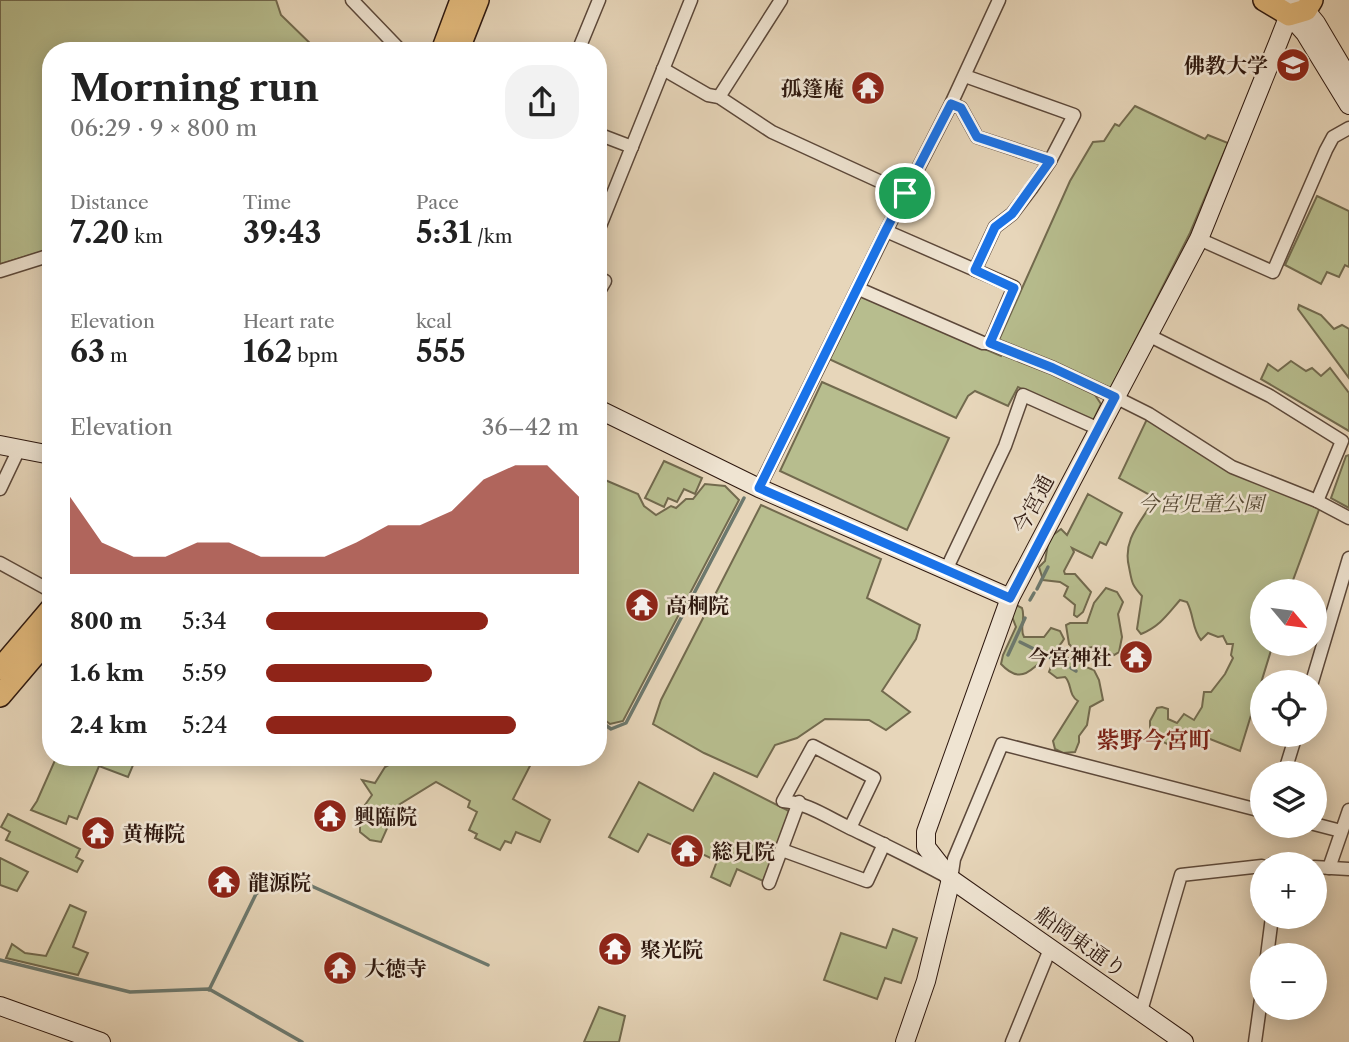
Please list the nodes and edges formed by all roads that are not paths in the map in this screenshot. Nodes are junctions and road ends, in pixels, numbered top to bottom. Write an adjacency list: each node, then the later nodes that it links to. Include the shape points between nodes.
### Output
1 (352, 0): 10 (street)
2 (461, 0): 12 (main road)
3 (478, 0): 13 (main road)
4 (599, 0): 14 (street)
5 (691, 0): 15 (street)
6 (781, 0): 18 (street)
7 (999, 0): 16 (street)
8 (1264, 0): 9 (main road)
9 (1299, 5): 17 (street); 20 (street, via 1305,33); 28 (street, 今宮通)
10 (365, 6): 11 (street)
11 (394, 42)
12 (445, 42)
13 (462, 42)
14 (582, 42)
15 (663, 69): 18 (street); 23 (street)
16 (965, 76): 19 (street); 24 (street, via 1074,115)
17 (1349, 79)
18 (719, 97): 25 (street, via 772,132)
19 (951, 104): 24 (street, via 961,108 977,137); 25 (street)
20 (1349, 105)
21 (1349, 128): 28 (street, via 1333,137 1326,150 1273,272)
22 (607, 137): 23 (street)
23 (632, 147): 26 (street)
24 (1050, 161): 30 (street, via 1012,214 995,227)
25 (905, 193): 27 (street)
26 (607, 209)
27 (886, 230): 30 (street); 32 (street)
28 (1199, 239): 33 (street, 今宮通)
29 (42, 258): 31 (street)
30 (975, 270): 34 (street, via 1014,288)
31 (0, 271)
32 (859, 289): 34 (street); 41 (street)
33 (1148, 335): 35 (street, 今宮通); 43 (street, via 1270,396 1342,441)
34 (990, 343): 35 (street)
35 (1115, 397): 37 (street, 今宮通); 43 (street, via 1232,467)
36 (607, 413): 41 (street)
37 (1099, 429): 47 (street, via 1023,396); 49 (street, 今宮通)
38 (0, 445): 39 (street)
39 (19, 449): 40 (street); 42 (street)
40 (42, 453)
41 (759, 488): 47 (street)
42 (0, 489)
43 (1317, 501): 44 (street)
44 (1349, 518)
45 (1349, 558): 53 (street)
46 (0, 563): 48 (street)
47 (946, 570): 49 (street)
48 (42, 586)
49 (1010, 598): 66 (street, 今宮通, via 926,832 926,847)
50 (42, 620): 52 (main road)
51 (42, 646): 54 (main road)
52 (0, 669)
53 (1316, 670)
54 (0, 696)
55 (799, 802): 59 (street); 59 (street, via 783,801 813,746 874,778); 62 (street)
56 (1250, 808): 66 (street, via 1002,744 954,859)
57 (1349, 810): 60 (street)
58 (1327, 827): 60 (street)
59 (850, 828): 61 (street)
60 (1341, 831): 64 (street)
61 (884, 844): 62 (street, via 867,881); 66 (street)
62 (782, 850): 67 (street)
63 (1250, 867): 70 (street, via 1181,875)
64 (1329, 868): 65 (street)
65 (1349, 869)
66 (951, 879): 68 (street, 船岡東通り); 73 (street, via 926,981)
67 (769, 883)
68 (1050, 949): 70 (street, 船岡東通り); 74 (street)
69 (0, 1006): 72 (street)
70 (1141, 1011): 75 (street, 船岡東通り)
71 (1258, 1020): 76 (street)
72 (100, 1042)
73 (905, 1042)
74 (1012, 1042)
75 (1184, 1042)
76 (1255, 1042)

